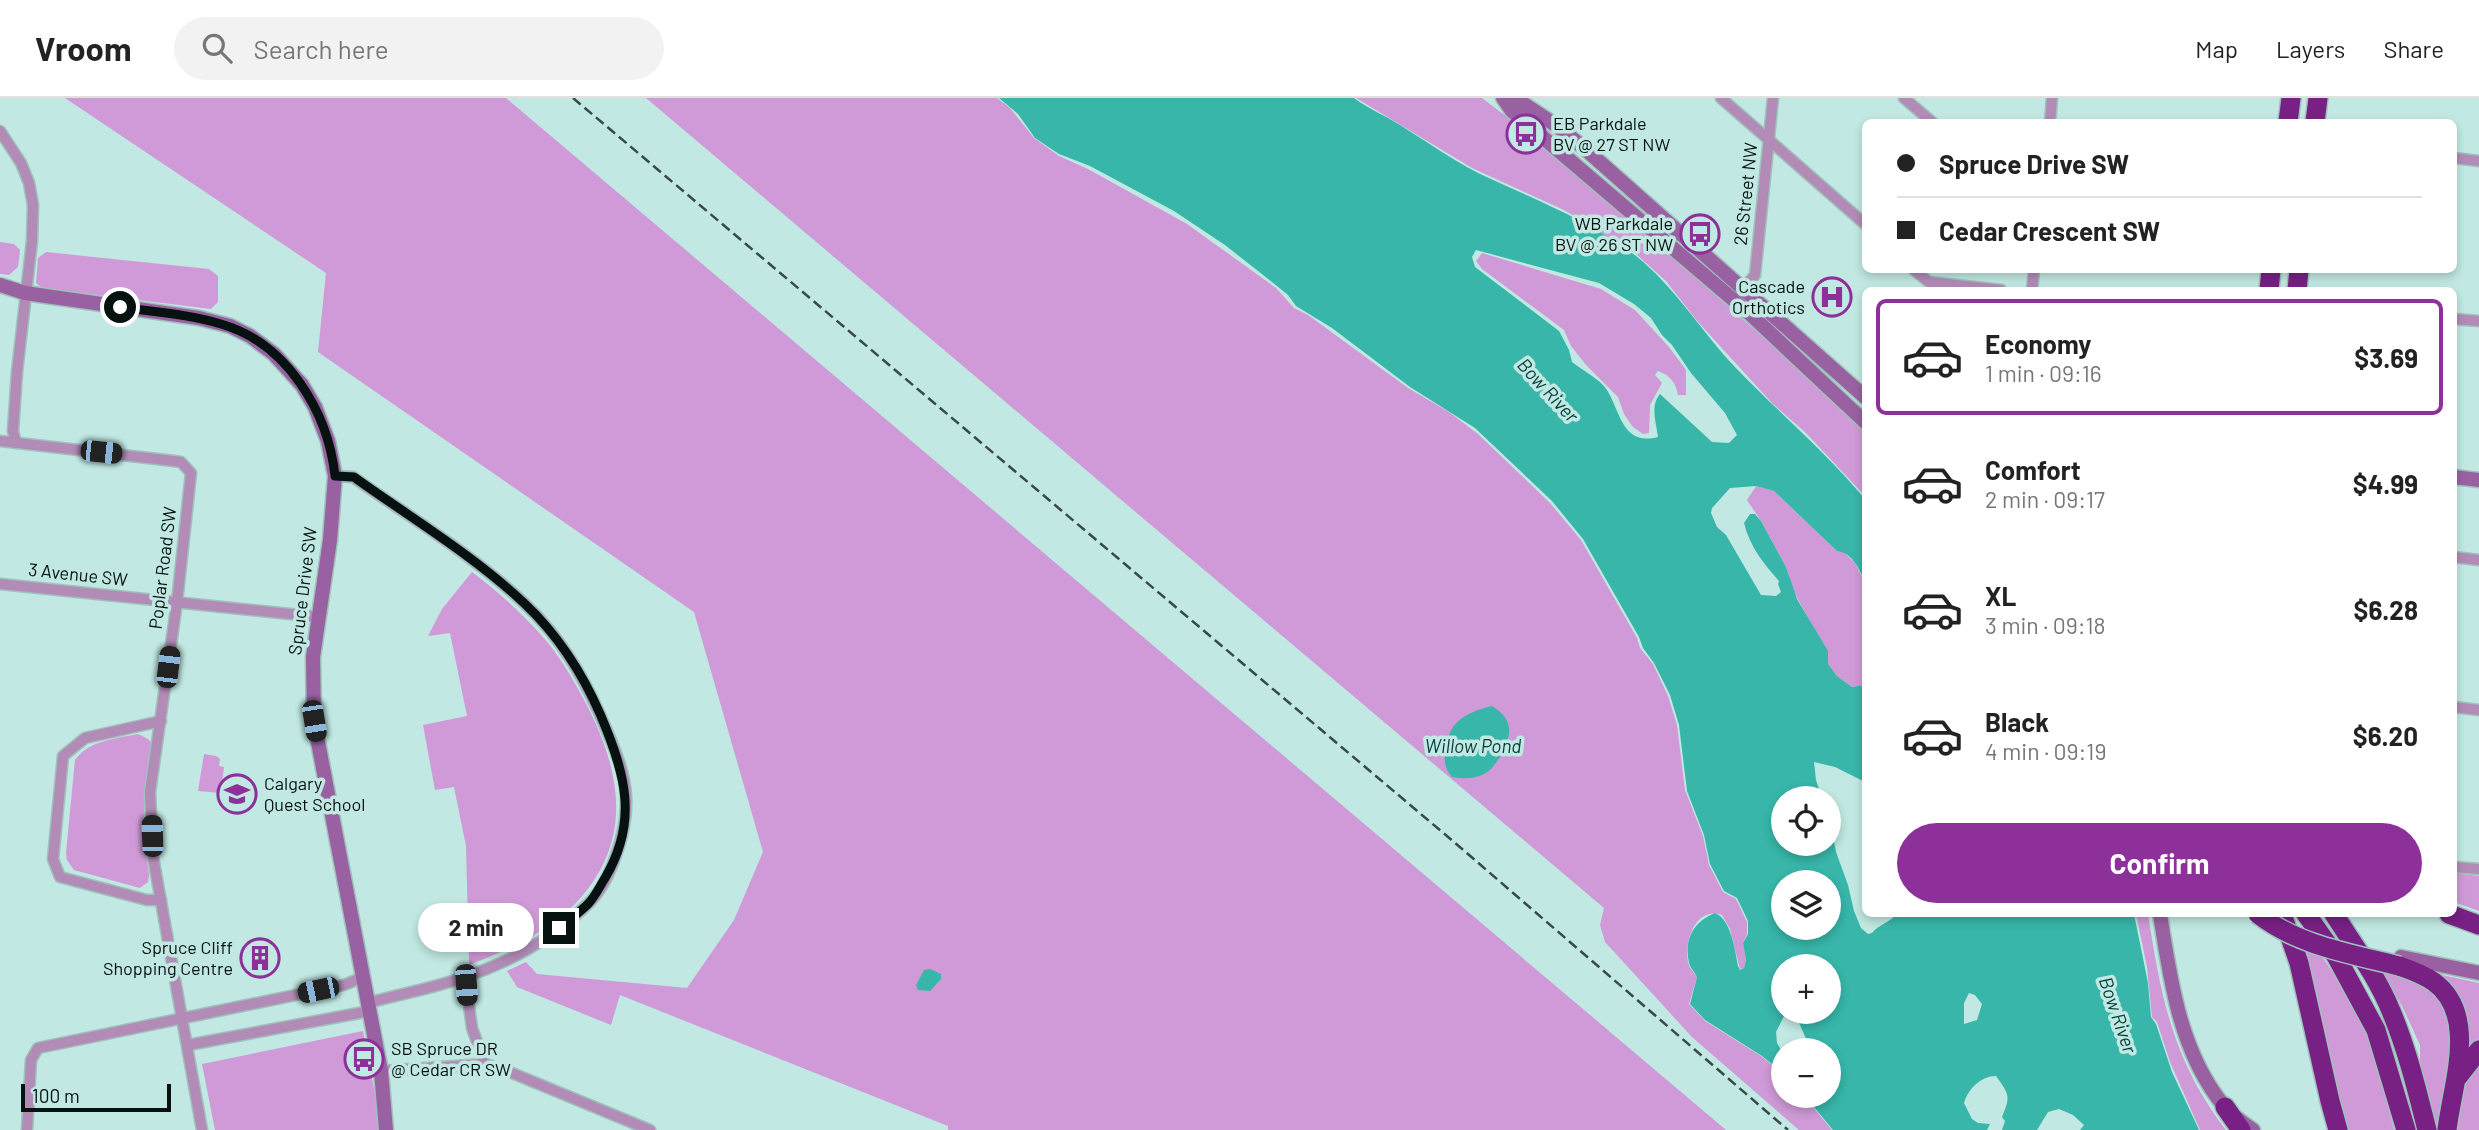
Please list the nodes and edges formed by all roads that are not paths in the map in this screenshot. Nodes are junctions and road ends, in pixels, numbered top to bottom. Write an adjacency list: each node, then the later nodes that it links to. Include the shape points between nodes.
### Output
1 (1503, 98): 28 (main road, via 1512,111 1750,314)
2 (1515, 98): 21 (main road, via 1584,148)
3 (1721, 98): 14 (street)
4 (1773, 98): 14 (street, 26 Street NW)
5 (1904, 98): 9 (street)
6 (2052, 98): 10 (street)
7 (2291, 98): 11 (highway)
8 (2318, 98): 12 (highway)
9 (1928, 119)
10 (2050, 119)
11 (2288, 119)
12 (2315, 119)
13 (0, 131): 22 (street, via 21,163 32,194 33,231)
14 (1769, 141): 17 (street); 21 (street, 26 Street NW, via 1755,275)
15 (2457, 158): 16 (street)
16 (2479, 161)
17 (1862, 222)
18 (1918, 273): 20 (street, via 1929,282)
19 (0, 285): 22 (main road, Spruce Drive SW)
20 (1974, 287)
21 (1743, 289): 25 (main road)
22 (25, 293): 30 (street, via 13,431); 31 (main road, Spruce Drive SW, via 199,318 250,336 288,368 309,395 328,441)
23 (2457, 318): 24 (street)
24 (2479, 321)
25 (1848, 381): 26 (main road); 27 (main road)
26 (1862, 388)
27 (1862, 394)
28 (1862, 419)
29 (0, 441): 30 (street)
30 (16, 443): 37 (street, Poplar Road SW, via 174,461 187,467 192,479)
31 (335, 476): 38 (main road, Spruce Drive SW); 55 (street, via 354,477 480,566 525,604 555,636 583,677 624,778 624,830 613,864 590,902 552,934 508,960)
32 (2457, 477): 33 (main road)
33 (2479, 480)
34 (2457, 557): 35 (street)
35 (2479, 559)
36 (0, 584): 37 (street, 3 Avenue SW)
37 (177, 602): 38 (street, 3 Avenue SW); 41 (street, Poplar Road SW)
38 (318, 617): 54 (main road, Spruce Drive SW, via 312,676 314,721)
39 (2457, 707): 40 (street)
40 (2479, 709)
41 (161, 721): 44 (street, Poplar Road SW, via 150,792); 44 (street, via 85,738 63,756 53,859 60,877)
42 (2457, 867): 43 (street)
43 (2479, 869)
44 (160, 900): 57 (street, Poplar Road SW)
45 (2161, 917): 63 (main road, via 2180,1020 2201,1071)
46 (2262, 917): 52 (highway, bridge, via 2296,936)
47 (2283, 917): 70 (highway, via 2299,963)
48 (2308, 917): 71 (highway, via 2372,1020)
49 (2336, 917): 72 (highway, via 2391,1010)
50 (2457, 917): 51 (highway)
51 (2479, 925)
52 (2400, 962): 53 (main road); 62 (highway, via 2435,982 2455,1010 2460,1043)
53 (2479, 973)
54 (363, 977): 56 (main road, Spruce Drive SW); 57 (street, via 344,985)
55 (465, 977): 56 (street); 60 (street, via 472,1028)
56 (369, 1007): 58 (street); 61 (main road, Spruce Drive SW)
57 (183, 1018): 58 (street, Poplar Road SW); 64 (street, via 38,1048 31,1060)
58 (188, 1045): 65 (street, Poplar Road SW)
59 (2479, 1050): 62 (highway)
60 (485, 1064): 61 (street); 67 (street)
61 (381, 1071): 66 (main road, Spruce Drive SW)
62 (2457, 1078): 73 (highway)
63 (2224, 1107): 68 (highway); 69 (main road)
64 (27, 1130)
65 (202, 1130)
66 (386, 1130)
67 (650, 1130)
68 (2241, 1130)
69 (2253, 1130)
70 (2339, 1130)
71 (2406, 1130)
72 (2427, 1130)
73 (2447, 1130)

